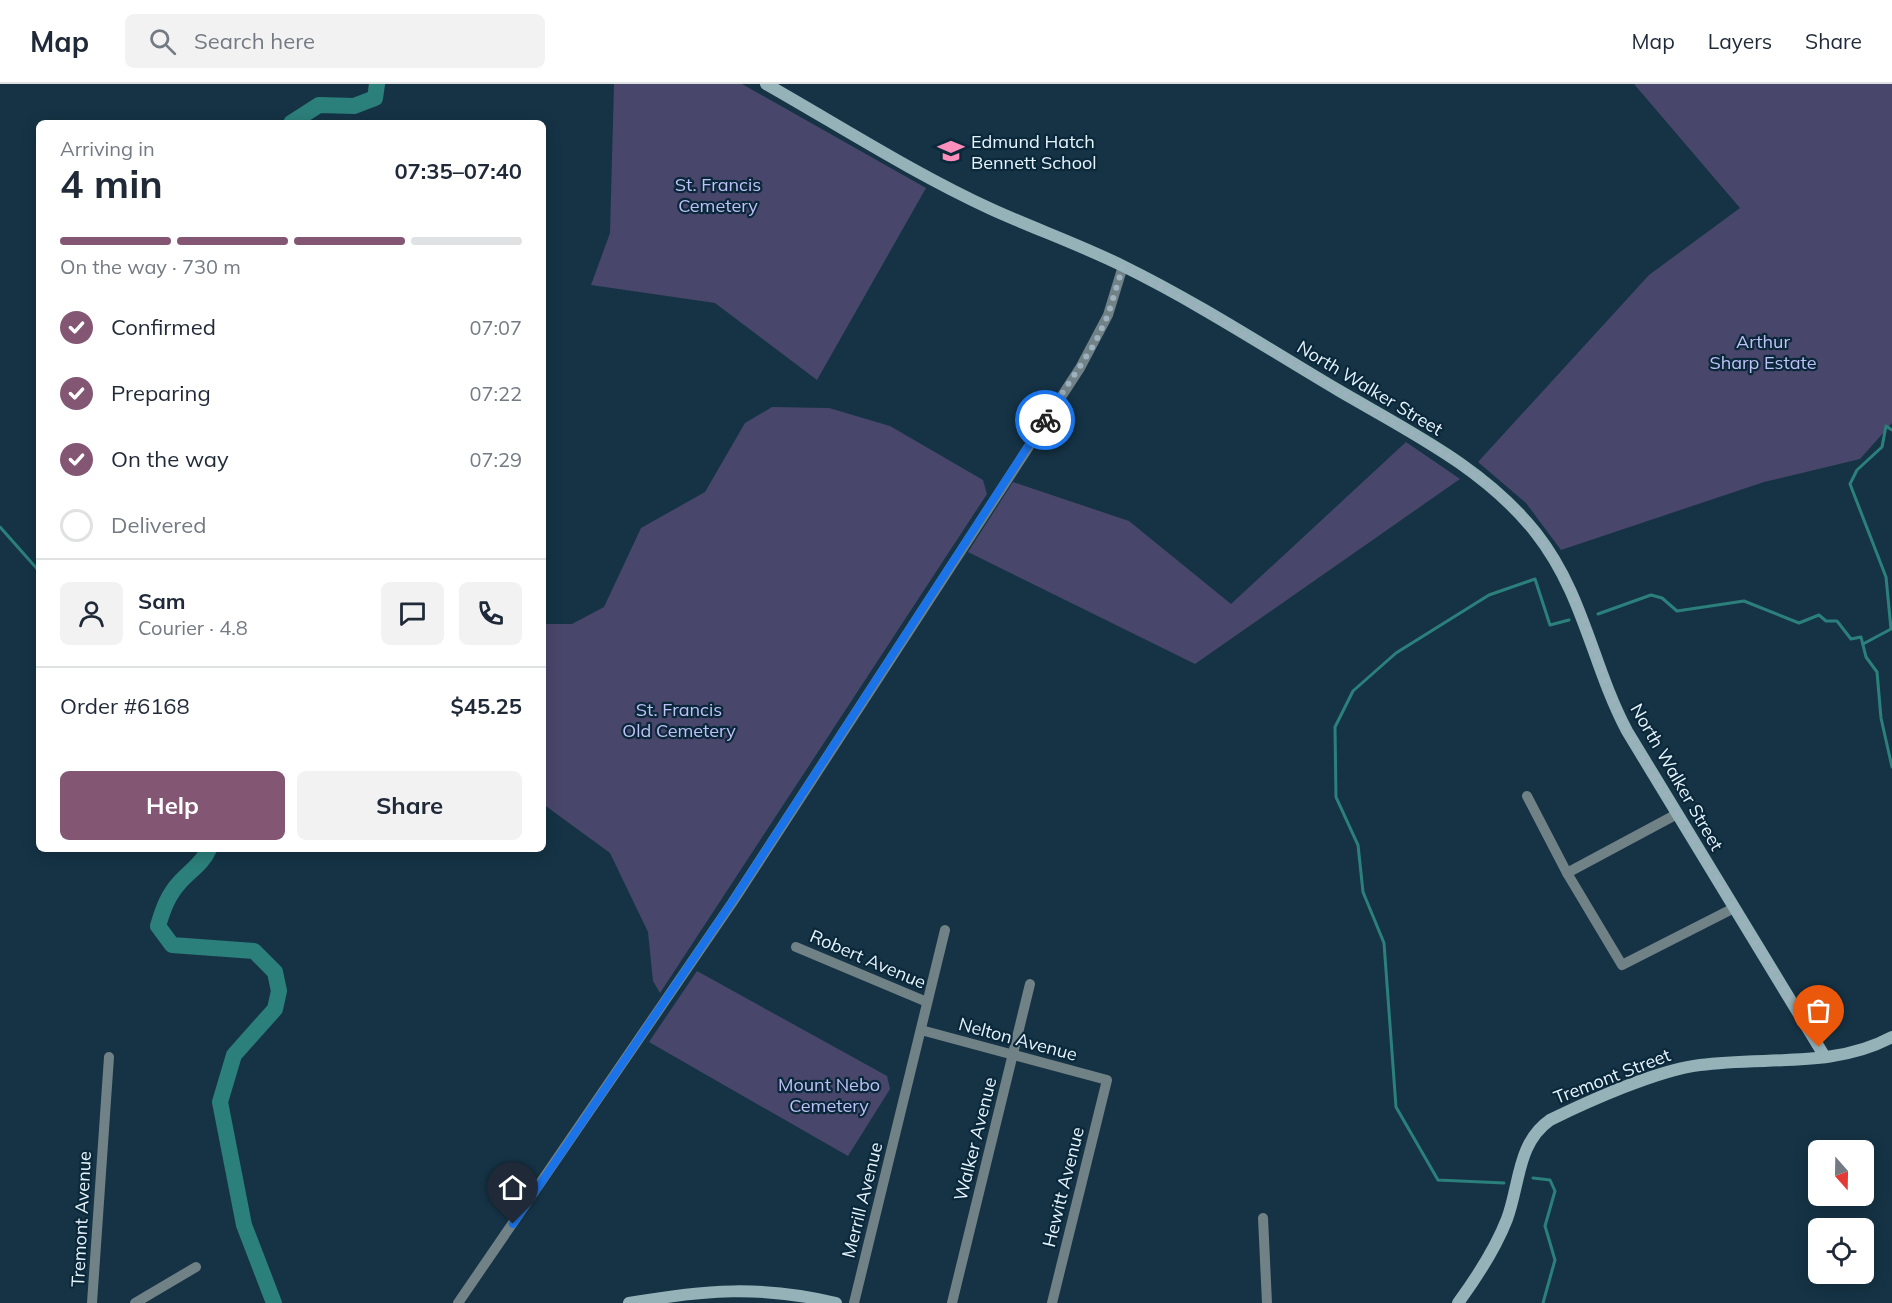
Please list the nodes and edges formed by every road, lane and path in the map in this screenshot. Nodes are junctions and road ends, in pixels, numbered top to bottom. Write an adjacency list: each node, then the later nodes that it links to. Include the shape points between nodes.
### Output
1 (766, 84): 2 (main road, North Walker Street, via 913,169 990,208)
2 (1123, 266): 4 (main road, North Walker Street, via 1437,448 1509,503 1542,541 1566,580 1619,715); 21 (street, via 1108,315 1076,374 734,899)
3 (1527, 796): 5 (street)
4 (1677, 814): 5 (street); 6 (main road, North Walker Street)
5 (1567, 873): 6 (street, via 1622,965)
6 (1734, 908): 15 (main road, North Walker Street)
7 (945, 930): 10 (street, Merrill Avenue)
8 (795, 946): 10 (street, Robert Avenue)
9 (1030, 984): 13 (street, Walker Avenue)
10 (927, 1002): 11 (street, Merrill Avenue)
11 (921, 1030): 13 (street, Nelton Avenue); 24 (street, Merrill Avenue)
12 (1892, 1036): 15 (main road, Tremont Street, via 1874,1045)
13 (1013, 1055): 16 (street, Nelton Avenue); 25 (street, Walker Avenue)
14 (109, 1057): 19 (street, Tremont Avenue)
15 (1825, 1057): 28 (main road, Tremont Street, via 1715,1063 1680,1069 1550,1120 1535,1133 1526,1149 1506,1220 1478,1275)
16 (1107, 1080): 26 (street, Hewitt Avenue)
17 (1263, 1218): 27 (street)
18 (196, 1267): 20 (street)
19 (92, 1303)
20 (135, 1303)
21 (458, 1303)
22 (629, 1303): 23 (main road, via 738,1289 782,1292)
23 (836, 1303)
24 (854, 1303)
25 (952, 1303)
26 (1052, 1303)
27 (1267, 1303)
28 (1458, 1303)

